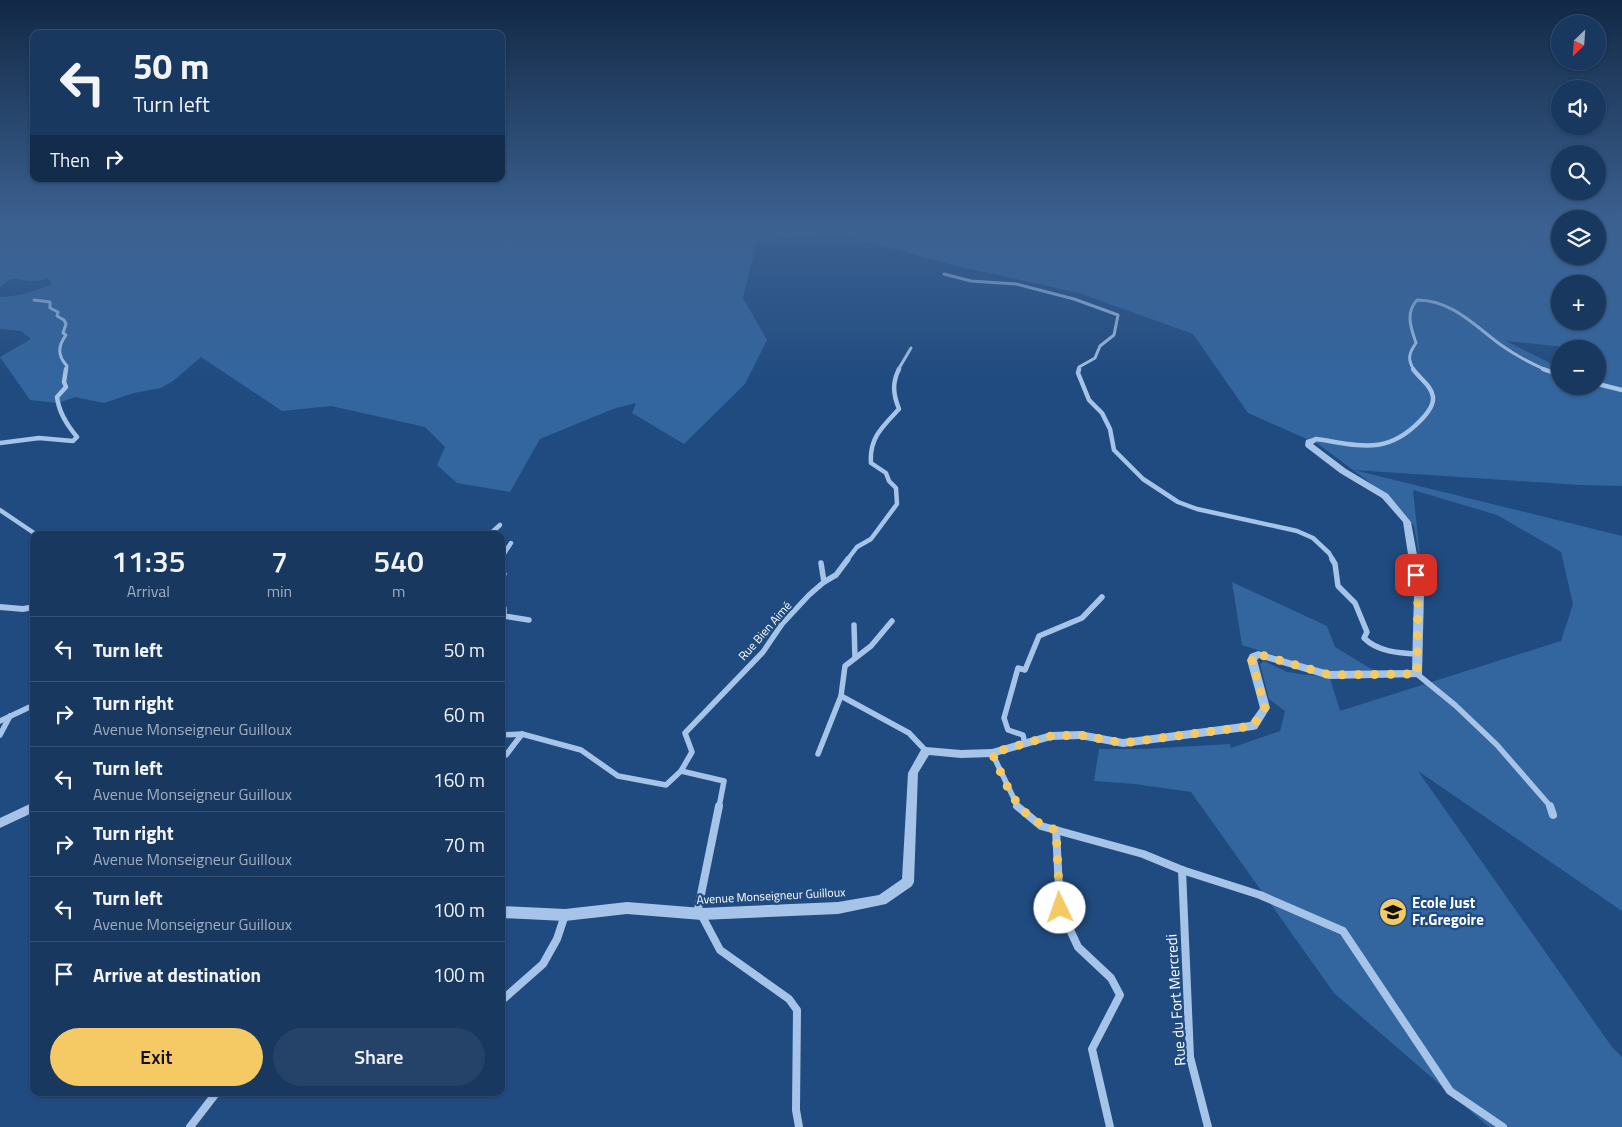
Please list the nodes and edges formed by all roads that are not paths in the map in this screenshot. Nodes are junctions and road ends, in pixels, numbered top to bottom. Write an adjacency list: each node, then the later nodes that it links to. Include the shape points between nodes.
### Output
1 (950, 276): 24 (street, via 971,281 1016,284 1074,299 1118,315 1114,335 1078,372 1089,400 1102,412 1114,450 1119,456 1150,485 1178,502 1228,517 1297,530 1313,538 1332,558 1338,586 1354,604 1367,632 1364,638 1384,649)
2 (34, 300): 8 (street, via 50,302 50,308 58,312 57,316 66,324 63,332 66,335 59,350 61,360 67,366 66,387 57,397 57,406 77,437 73,441 39,438)
3 (911, 348): 16 (street, Rue Bien Aimé, via 892,385 899,409 871,442 869,451 871,463 886,473 896,488 897,504 871,539 857,547 836,575)
4 (1551, 371): 7 (street, via 1510,351 1444,305 1417,300 1408,314 1416,343 1410,354 1414,372 1431,391 1431,407 1408,433 1392,443 1376,447)
5 (1606, 386): 6 (street)
6 (1622, 390)
7 (1316, 439): 24 (street, via 1308,442 1309,446 1385,496 1407,522 1418,593)
8 (0, 444)
9 (0, 510): 11 (street)
10 (500, 525): 12 (street)
11 (31, 531)
12 (493, 531)
13 (511, 543): 14 (street)
14 (505, 552)
15 (821, 564): 16 (street)
16 (824, 582): 39 (street, Rue Bien Aimé, via 782,624 763,652 685,733 692,752)
17 (1102, 597): 34 (street, via 1082,618 1040,636 1025,670 1018,668 1004,718 1008,730 1023,735)
18 (0, 608): 19 (street)
19 (30, 608)
20 (505, 616): 21 (street)
21 (529, 620)
22 (892, 621): 25 (street, via 871,646)
23 (854, 625): 25 (street)
24 (1418, 654): 26 (street)
25 (855, 658): 27 (street, via 845,666)
26 (1417, 674): 34 (street, via 1330,675 1258,654 1252,660 1265,708 1253,726 1123,743 1080,735 1051,736); 41 (street, via 1497,745 1550,804)
27 (841, 696): 35 (street, via 909,733); 37 (street)
28 (30, 707): 29 (street)
29 (11, 716): 30 (street); 32 (street)
30 (0, 721)
31 (522, 734): 33 (street); 38 (street); 39 (street, via 581,750 618,776 666,785)
32 (0, 735)
33 (505, 735)
34 (1026, 744): 36 (street)
35 (926, 751): 36 (street); 47 (street, Avenue Monseigneur Guilloux, via 913,773 908,882 882,900 838,908)
36 (992, 753): 43 (street, via 1018,807 1041,826)
37 (818, 754)
38 (505, 755)
39 (681, 771): 47 (street, via 724,781)
40 (30, 809): 42 (street)
41 (1553, 815)
42 (0, 823)
43 (1056, 830): 44 (street, via 1143,854); 52 (street, via 1060,908 1078,947 1111,978 1120,995 1092,1049)
44 (1182, 870): 53 (street, Rue du Fort Mercredi, via 1190,1057); 54 (street, via 1260,895 1343,931 1450,1091)
45 (505, 912): 46 (street, Avenue Monseigneur Guilloux)
46 (565, 914): 47 (street, Avenue Monseigneur Guilloux, via 627,908); 48 (street, via 557,939 543,964)
47 (699, 914): 51 (street, via 720,950 789,999 797,1010 796,1110)
48 (505, 997)
49 (214, 1096): 50 (street)
50 (190, 1127)
51 (799, 1127)
52 (1110, 1127)
53 (1208, 1127)
54 (1503, 1127)

